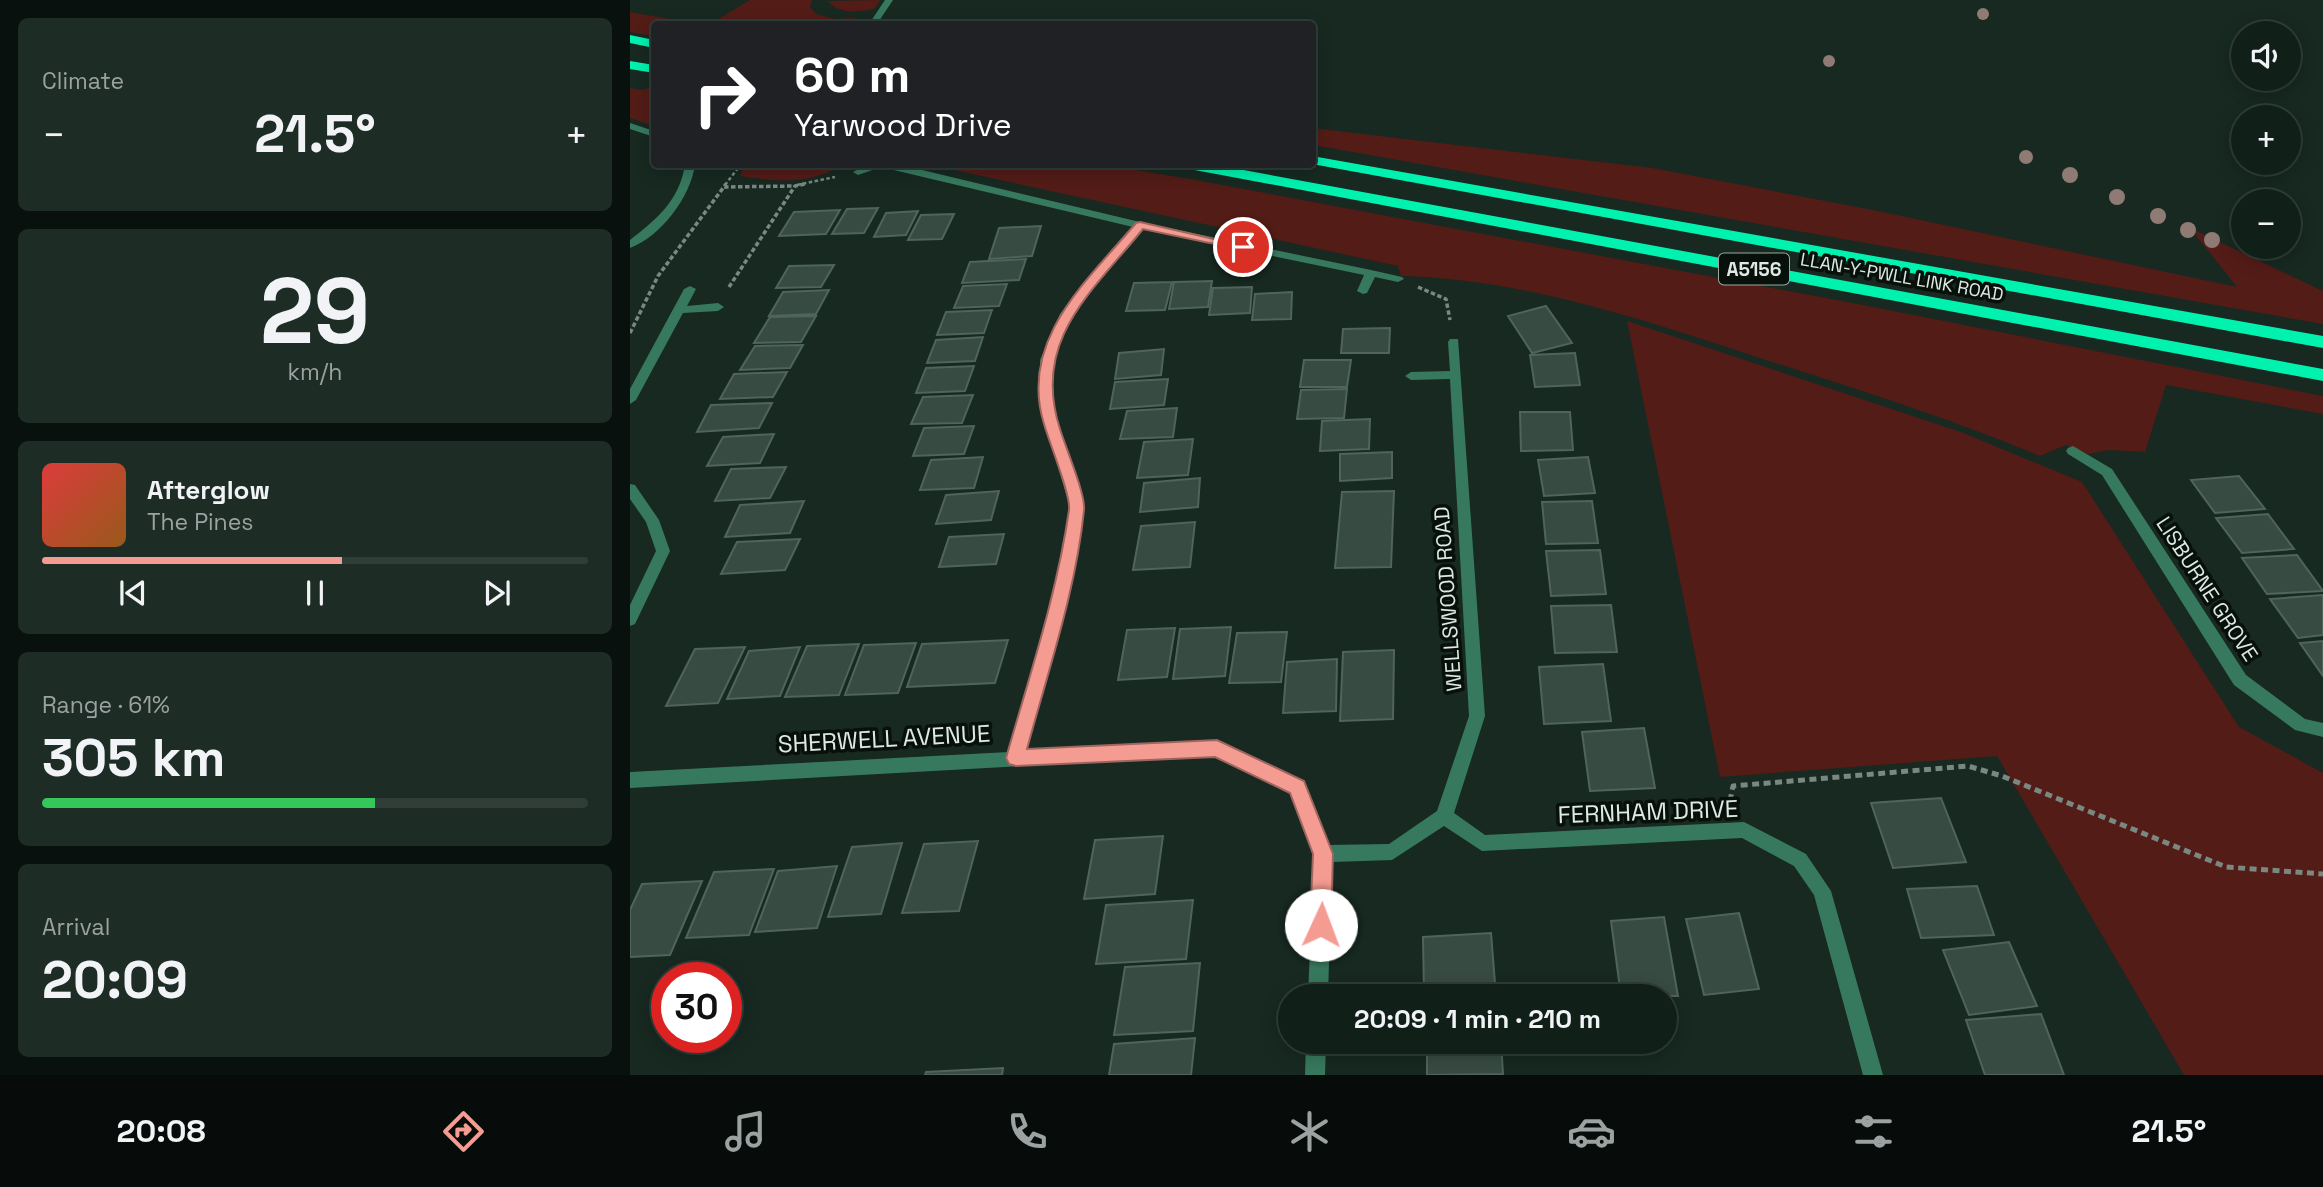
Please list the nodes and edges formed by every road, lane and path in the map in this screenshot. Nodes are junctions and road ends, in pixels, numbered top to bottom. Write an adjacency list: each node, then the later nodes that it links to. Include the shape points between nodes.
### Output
1 (889, 0): 2 (street)
2 (875, 21)
3 (630, 39): 4 (highway)
4 (651, 43)
5 (630, 65): 6 (highway)
6 (651, 68)
7 (630, 127): 8 (street)
8 (651, 133)
9 (1316, 161): 28 (highway, LLAN-Y-PWLL LINK ROAD / A5156)
10 (690, 168): 19 (street, via 690,183 668,215)
11 (738, 168): 17 (path)
12 (870, 168): 15 (street)
13 (898, 168): 18 (street)
14 (1206, 168): 30 (highway, LLAN-Y-PWLL LINK ROAD / A5156)
15 (858, 172): 16 (path)
16 (795, 186): 17 (path); 22 (path, via 732,287)
17 (724, 187): 26 (path, via 658,276)
18 (1140, 225): 20 (street); 37 (street, via 1064,317 1046,360 1046,410 1077,507 1062,586)
19 (630, 245)
20 (1371, 273): 21 (street); 23 (street)
21 (1398, 279): 27 (path, via 1446,299)
22 (690, 289): 25 (street)
23 (1363, 291)
24 (718, 307): 25 (street)
25 (678, 310): 32 (street)
26 (630, 332)
27 (1454, 342): 29 (street, WELLSWOOD ROAD)
28 (2323, 342)
29 (1454, 375): 31 (street); 39 (street, WELLSWOOD ROAD, via 1477,716)
30 (2323, 375)
31 (1411, 376)
32 (630, 400)
33 (2073, 451): 36 (street, LISBURNE GROVE, via 2108,472 2240,680 2301,724)
34 (630, 489): 35 (street, via 652,520 663,551)
35 (630, 620)
36 (2323, 730)
37 (1016, 758): 38 (street, SHERWELL AVENUE); 41 (street, SHERWELL AVENUE, via 1217,748 1297,787)
38 (630, 780)
39 (1444, 816): 40 (street, FERNHAM DRIVE, via 1482,843); 41 (street, via 1392,852)
40 (1724, 831): 42 (path, via 1733,786 1968,766 2226,867); 46 (street, FERNHAM DRIVE, via 1744,830 1800,860 1822,891)
41 (1323, 854): 43 (street, SHERWELL AVENUE)
42 (2323, 874)
43 (1318, 984)
44 (1316, 1054): 45 (street)
45 (1315, 1075)
46 (1873, 1075)

